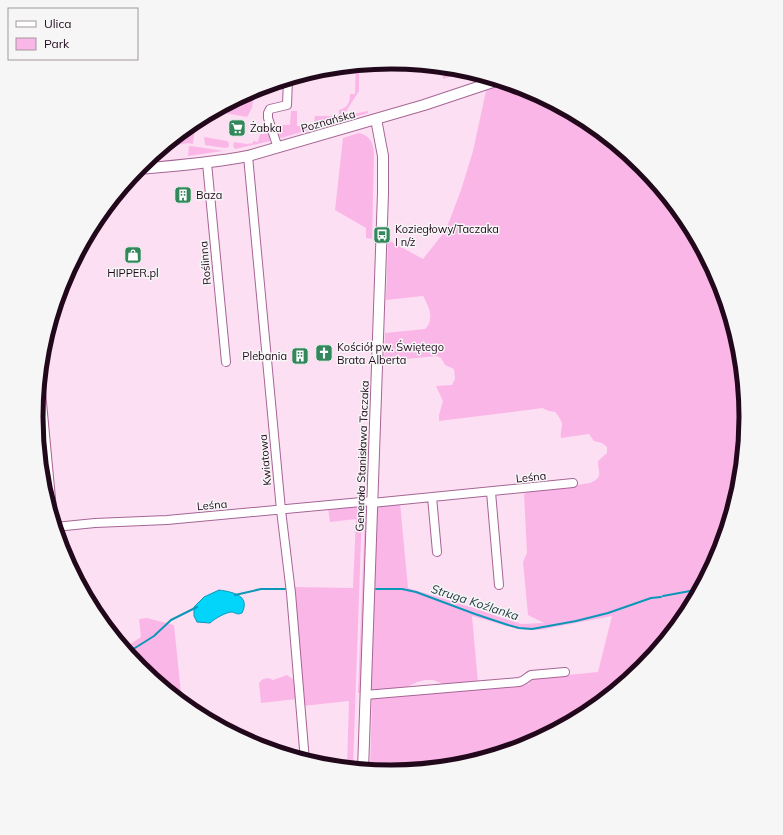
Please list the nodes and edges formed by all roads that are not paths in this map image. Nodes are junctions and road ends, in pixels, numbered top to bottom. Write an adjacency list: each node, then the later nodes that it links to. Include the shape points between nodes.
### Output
1 (489, 83): 3 (street, Poznańska)
2 (288, 85): 4 (street, via 288,105 270,109 268,113)
3 (376, 119): 4 (street, Poznańska); 12 (street, Generała Stanisława Taczaka, via 384,163)
4 (278, 148): 5 (street, Poznańska)
5 (248, 156): 6 (street, Poznańska); 13 (street, Kwiatowa)
6 (207, 163): 7 (street, Poznańska); 8 (street, Roślinna)
7 (148, 168)
8 (226, 362)
9 (573, 483): 10 (street, Leśna)
10 (491, 492): 11 (street, Leśna); 16 (street)
11 (432, 497): 12 (street, Leśna); 15 (street)
12 (372, 502): 13 (street, Leśna); 18 (street, Generała Stanisława Taczaka)
13 (281, 510): 14 (street, Leśna); 19 (street, Kwiatowa, via 291,593)
14 (60, 526)
15 (437, 552)
16 (499, 585)
17 (565, 672): 18 (street, via 531,676 519,682)
18 (365, 695): 20 (street, Generała Stanisława Taczaka)
19 (304, 755)
20 (362, 764)

